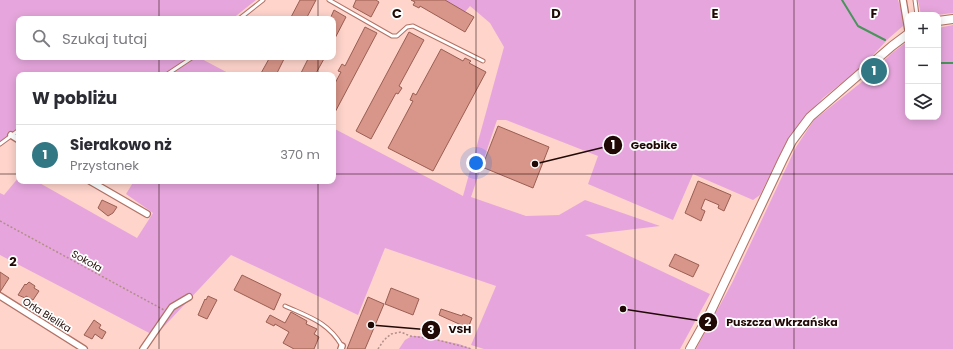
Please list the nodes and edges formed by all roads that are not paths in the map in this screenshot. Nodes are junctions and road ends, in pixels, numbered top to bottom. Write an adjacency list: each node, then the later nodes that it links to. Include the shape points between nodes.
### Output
1 (263, 0): 7 (lane)
2 (329, 0): 12 (lane, via 392,36 397,36 407,27 413,26)
3 (903, 0): 5 (street)
4 (915, 0): 6 (lane)
5 (905, 12)
6 (917, 12)
7 (243, 16)
8 (953, 19): 9 (street)
9 (941, 21)
10 (905, 36): 26 (street, via 820,107 792,141 710,313)
11 (188, 60): 13 (lane)
12 (483, 61)
13 (170, 72)
14 (16, 132): 15 (lane)
15 (11, 135): 16 (street); 17 (lane)
16 (16, 138)
17 (0, 144)
18 (95, 184): 19 (street)
19 (147, 214)
20 (0, 296): 24 (street, Orła Bielika)
21 (189, 296): 25 (street, via 172,306)
22 (285, 306): 23 (lane, via 320,322 331,330)
23 (341, 348)
24 (84, 349)
25 (143, 349)
26 (690, 349)

